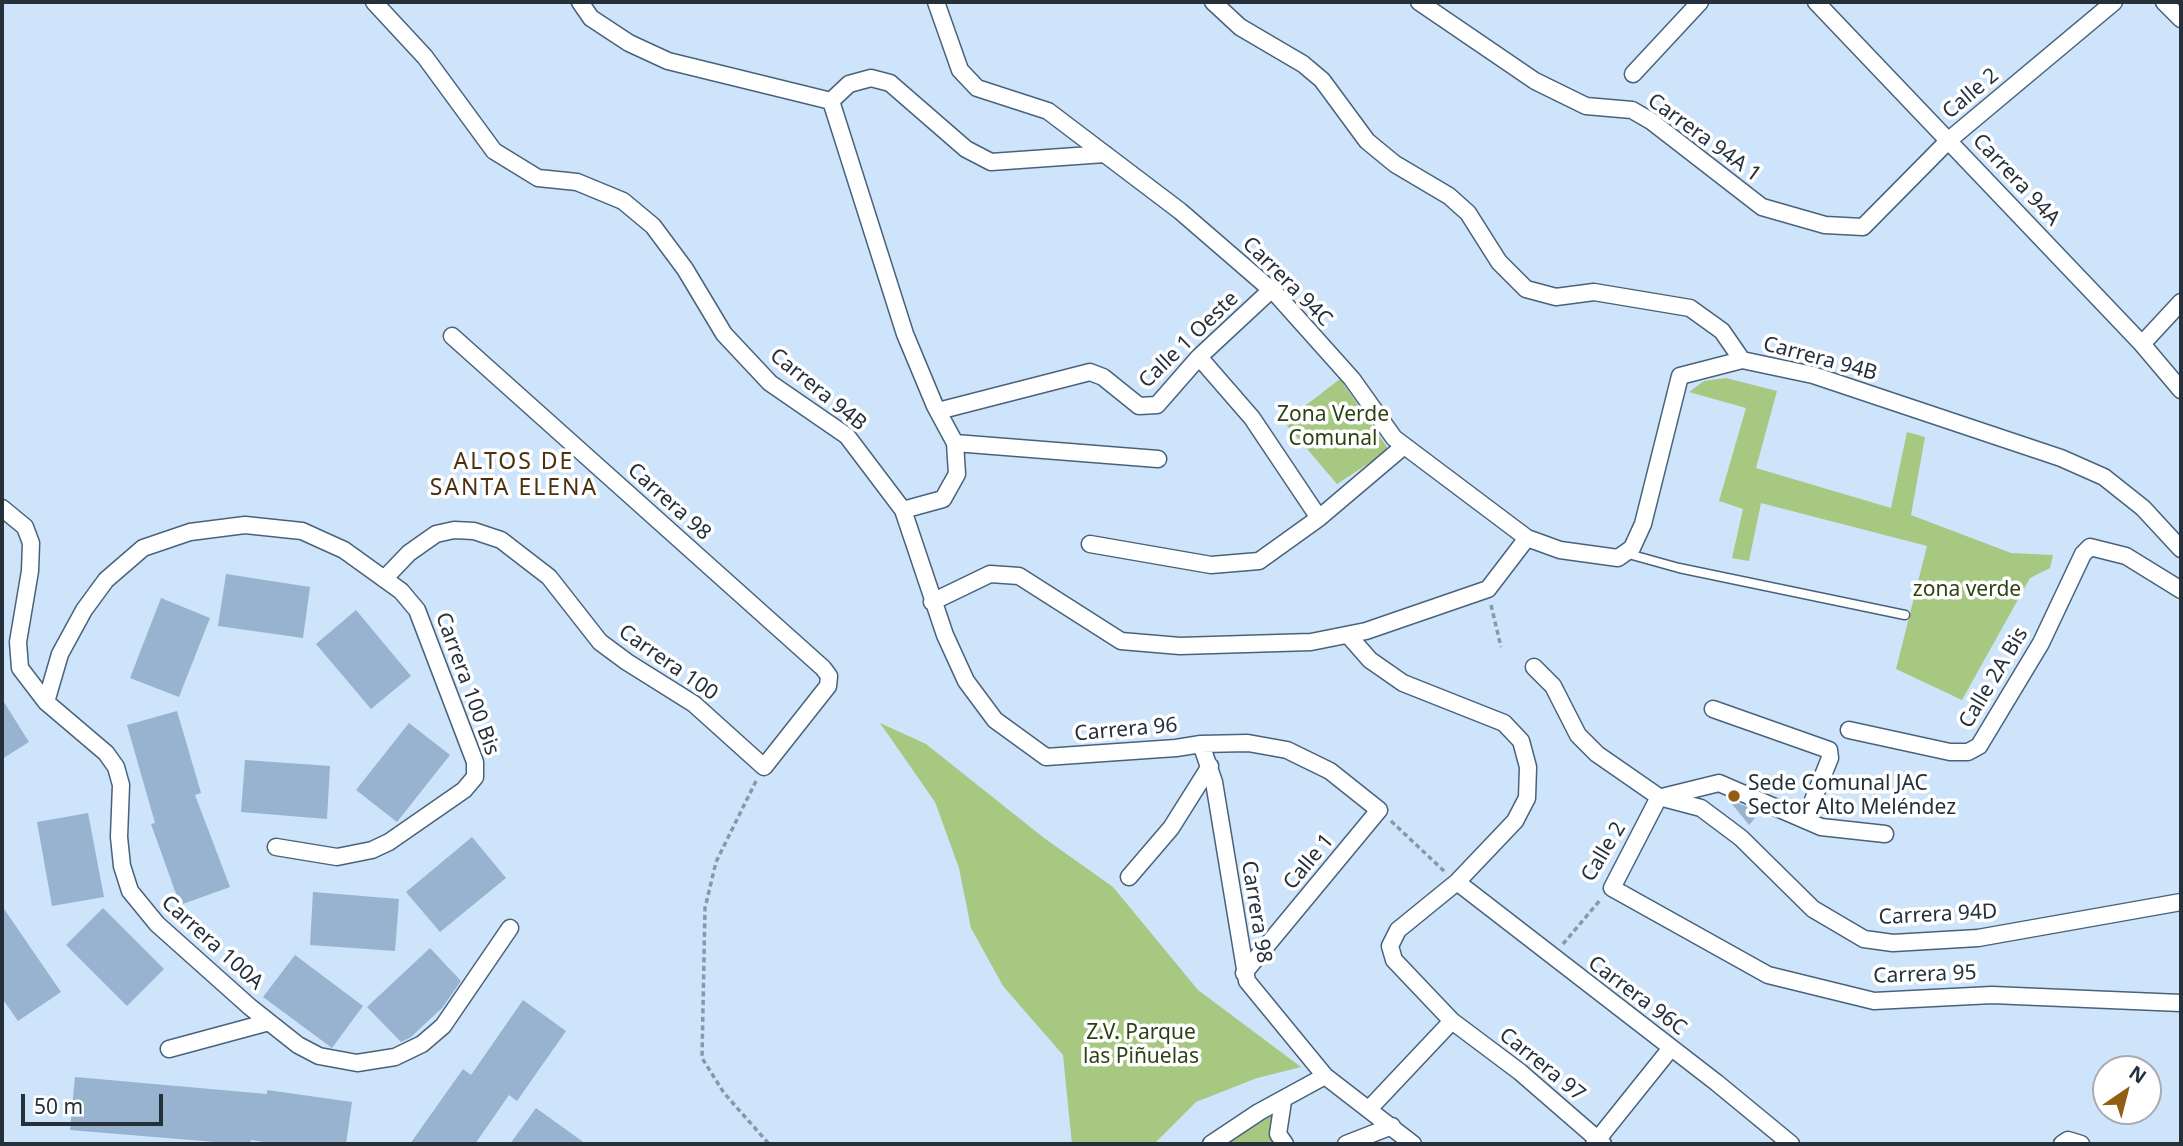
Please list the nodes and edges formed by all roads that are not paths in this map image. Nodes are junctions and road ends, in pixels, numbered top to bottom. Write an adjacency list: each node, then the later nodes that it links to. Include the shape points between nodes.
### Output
1 (374, 2): 28 (street, Carrera 94B, via 425,57 494,151 538,178 577,182 623,201 653,226 724,334 771,383 847,436)
2 (580, 2): 12 (street, via 591,18 668,61)
3 (936, 2): 14 (street, Carrera 94C, via 960,70 977,88 1048,110)
4 (1213, 2): 21 (street, Carrera 94B, via 1240,27 1303,64 1322,80 1367,141 1468,213 1499,262 1526,289 1556,297 1594,292 1690,308 1722,331)
5 (1419, 2): 15 (street, Carrera 94A 1, via 1535,81 1586,106 1632,110 1651,121 1762,207 1825,225)
6 (1700, 2): 11 (street)
7 (1816, 2): 13 (street, Carrera 94A)
8 (2114, 2): 13 (street, Calle 2)
9 (2164, 2): 10 (street)
10 (2181, 19)
11 (1633, 74)
12 (831, 101): 14 (street, via 849,84 871,78 890,83 966,149 991,162); 23 (street, via 905,334)
13 (1949, 140): 15 (street, Calle 2); 19 (street, Carrera 94A)
14 (1105, 154): 16 (street, Carrera 94C)
15 (1863, 227)
16 (1271, 290): 20 (street, Calle 1 Oeste); 25 (street, Carrera 94C, via 1352,379)
17 (2181, 302): 19 (street)
18 (452, 336): 45 (street, Carrera 98, via 826,671 826,691)
19 (2142, 344): 22 (street, Carrera 94A)
20 (1199, 357): 23 (street, Calle 1 Oeste, via 1157,405 1149,407 1139,406 1090,372); 29 (street, via 1252,418)
21 (1742, 360): 32 (street, Carrera 94B, via 1813,375 2061,458 2104,477 2143,508); 33 (street, via 1680,376 1643,524)
22 (2181, 390)
23 (938, 411): 24 (street)
24 (956, 443): 26 (street); 28 (street, via 957,474 943,499)
25 (1404, 446): 29 (street); 30 (street, Carrera 94C)
26 (1158, 459)
27 (2, 508): 40 (street, Carrera 100A, via 18,519 29,536 19,662 27,681)
28 (903, 510): 36 (street, Carrera 96)
29 (1319, 518): 31 (street, via 1259,561 1210,565)
30 (1527, 538): 33 (street, Carrera 94C, via 1560,550 1618,558); 38 (street, via 1488,589)
31 (1090, 544)
32 (2181, 549)
33 (1629, 550): 37 (lane, via 1679,568)
34 (384, 579): 40 (street, Carrera 100 Bis, via 330,542 286,528 208,528 157,542 130,556 95,594 60,654); 45 (street, Carrera 100, via 436,534 463,530 500,540 549,577 600,642 694,704); 50 (street, Carrera 100 Bis, via 417,610 475,762 475,777 464,790 372,850 337,857)
35 (2181, 590): 42 (street, Calle 2A Bis, via 2126,556 2090,547 2082,554 2041,643 1979,746 1968,752 1950,752)
36 (932, 602): 38 (street, via 990,574 1019,576 1121,641 1206,646 1311,642); 43 (street, Carrera 96, via 966,681 995,720 1046,757)
37 (1905, 615)
38 (1348, 635): 52 (street, Carrera 97, via 1370,660 1403,683 1504,723 1521,741 1528,767 1527,798 1516,821)
39 (1534, 667): 46 (street, Carrera 94D, via 1553,686 1578,735 1597,754)
40 (46, 702): 59 (street, Carrera 100A, via 116,767 121,785 122,866 137,903)
41 (1713, 709): 48 (street, via 1829,750 1830,758)
42 (1849, 730)
43 (1201, 744): 44 (street, Carrera 98); 47 (street, Carrera 96, via 1248,743 1287,750 1330,771)
44 (1210, 766): 51 (street, via 1171,828); 56 (street, Carrera 98)
45 (764, 767)
46 (1660, 797): 48 (street, via 1719,783); 53 (street, Calle 2); 54 (street, Carrera 94D, via 1701,808 1741,838 1813,909 1864,939 1893,943 1978,939)
47 (1379, 810): 56 (street, Calle 1)
48 (1805, 820): 49 (street, via 1821,827)
49 (1885, 834)
50 (275, 847)
51 (1129, 877)
52 (1457, 882): 58 (street, Carrera 97, via 1398,930 1390,946 1394,960); 60 (street, Carrera 96C)
53 (1612, 888): 57 (street, Carrera 95, via 1768,975 1874,1001 1992,995)
54 (2181, 902)
55 (510, 928): 59 (street, Carrera 100A, via 443,1027 405,1054 374,1063 329,1059 298,1045)
56 (1244, 973): 62 (street, Carrera 98)
57 (2181, 1003)
58 (1452, 1021): 64 (street); 68 (street, Carrera 97, via 1520,1072)
59 (269, 1023): 61 (street)
60 (1671, 1048): 68 (street); 72 (street, Carrera 96C)
61 (169, 1049)
62 (1325, 1076): 63 (street); 64 (street, Carrera 98)
63 (1283, 1101): 65 (street); 67 (street)
64 (1369, 1109): 66 (street, Carrera 98)
65 (1248, 1119): 67 (street); 69 (street)
66 (1392, 1126): 70 (street); 71 (street, Carrera 98)
67 (1281, 1139)
68 (1598, 1143)
69 (1211, 1144)
70 (1346, 1144)
71 (1413, 1144)
72 (1791, 1144)

